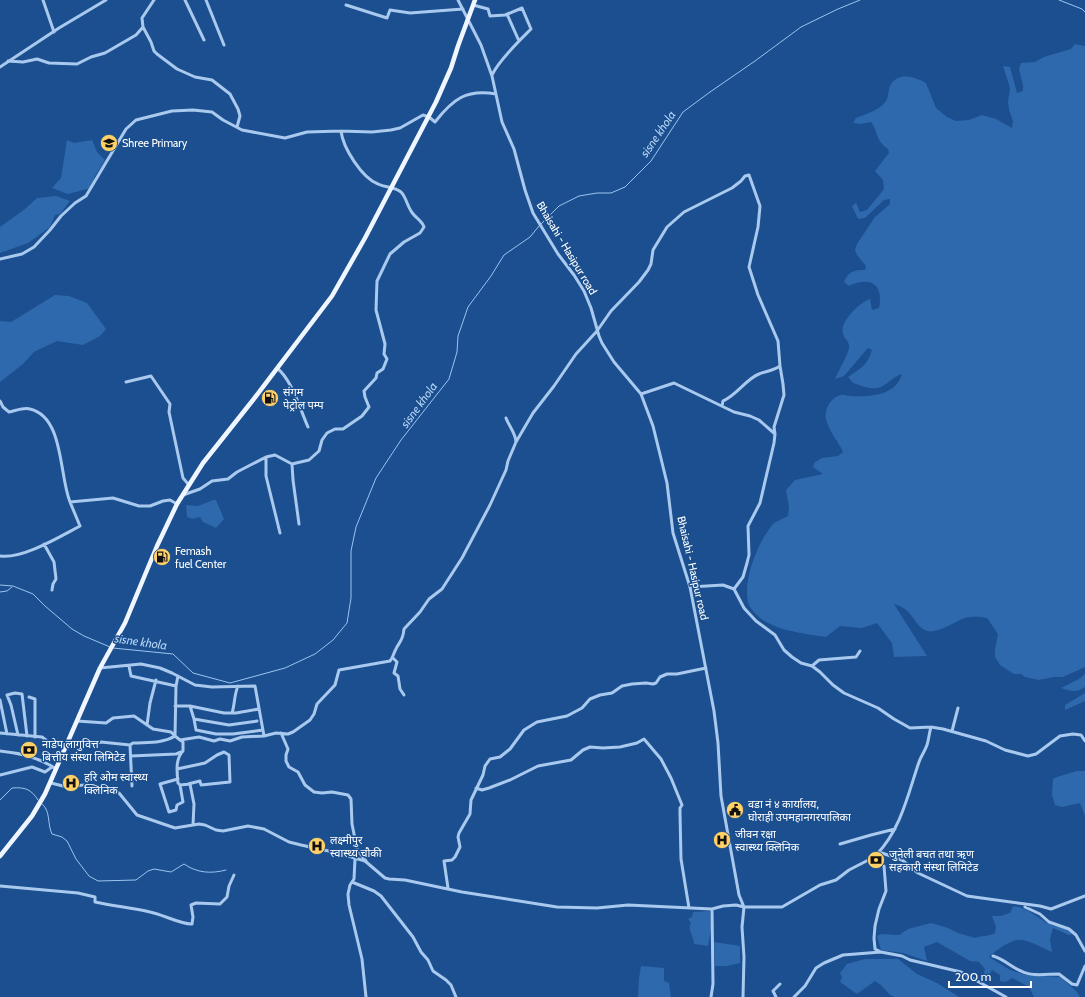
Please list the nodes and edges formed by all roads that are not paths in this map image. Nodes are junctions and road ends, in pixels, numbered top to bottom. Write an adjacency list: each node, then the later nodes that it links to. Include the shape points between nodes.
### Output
1 (43, 0): 13 (street)
2 (106, 0): 13 (street)
3 (154, 0): 12 (street, via 142,18)
4 (185, 0): 14 (street)
5 (206, 0): 16 (street)
6 (458, 0): 9 (street, Bhaisahi - Hasipur road)
7 (474, 2): 10 (street, via 488,9 490,16); 11 (main road)
8 (346, 5): 9 (street, via 387,18 390,10 410,13)
9 (463, 9): 11 (street, Bhaisahi - Hasipur road)
10 (507, 14): 15 (street); 15 (street, via 522,8 531,29)
11 (468, 19): 19 (street, Bhaisahi - Hasipur road); 21 (main road, via 451,68)
12 (143, 27): 17 (street, via 136,35 105,53 76,64 49,63 37,58 23,62); 22 (street, via 157,54 177,69 195,77 212,80 230,94 240,116)
13 (54, 32): 17 (street)
14 (204, 40)
15 (519, 41): 19 (street)
16 (224, 45)
17 (8, 61): 18 (street)
18 (0, 67)
19 (492, 76): 20 (street, Bhaisahi - Hasipur road)
20 (496, 94): 21 (street, via 482,92 460,97 449,105 435,122); 26 (street, Bhaisahi - Hasipur road, via 502,122 514,150 534,213 584,290)
21 (429, 117): 23 (street, via 422,115 400,128 391,130); 24 (main road)
22 (237, 127): 23 (street, via 285,138 307,132); 25 (street, via 212,112 193,110 172,111 136,120 126,129 86,196 61,216 34,247 22,254)
23 (341, 131): 24 (street, via 345,146 360,169 372,182)
24 (392, 187): 28 (main road, via 332,296); 38 (street, via 401,192 410,210 424,227 420,233 390,254 377,280 376,310 385,344 386,364 364,391 369,407 362,416 343,430 335,429 327,433 319,451 310,460)
25 (0, 259)
26 (597, 331): 27 (street, via 611,311 648,270 653,250 667,227 684,212 732,188 749,175 760,206 749,267 778,341); 30 (street, Bhaisahi - Hasipur road, via 610,357); 36 (street, via 576,354)
27 (780, 366): 32 (street, via 754,377 723,401); 35 (street, via 784,395 774,427)
28 (277, 368): 34 (street, via 285,376); 39 (main road, via 203,463)
29 (126, 382): 39 (street, via 151,376 170,404 169,412 182,478)
30 (641, 394): 32 (street, via 674,383); 47 (street, Bhaisahi - Hasipur road, via 663,464 673,533)
31 (0, 401): 41 (street, via 9,412 30,409 47,419 56,436)
32 (722, 406): 35 (street, via 759,420)
33 (506, 418): 36 (street, via 517,439)
34 (308, 427)
35 (775, 434): 48 (street, via 760,503 748,526 747,563 743,577)
36 (516, 442): 51 (street, via 495,494 462,558 442,589 429,599 404,629 403,638)
37 (266, 457): 38 (street, via 275,455); 40 (street, via 228,479 212,481); 44 (street, via 266,476)
38 (292, 464): 43 (street)
39 (189, 485): 40 (main road)
40 (183, 495): 42 (main road)
41 (70, 502): 42 (street, via 113,498 139,506 150,506 170,500); 45 (street, via 80,526)
42 (177, 504): 54 (main road, via 125,622)
43 (299, 524)
44 (280, 533)
45 (44, 544): 46 (street, via 14,556); 49 (street, via 54,562 56,579)
46 (0, 556)
47 (690, 588): 48 (street, via 723,585); 55 (street, Bhaisahi - Hasipur road)
48 (734, 589): 53 (street, via 744,608 775,635 784,650 801,663)
49 (52, 590)
50 (860, 651): 53 (street, via 856,657 819,660)
51 (393, 658): 60 (street, via 397,662 394,673 398,676); 76 (street, via 386,662 339,670 335,685 317,704 310,720 293,732)
52 (129, 666): 54 (street); 56 (street, via 141,664 160,668); 57 (street, via 131,676)
53 (812, 666): 72 (street, via 844,693 878,708 910,728)
54 (100, 668): 69 (main road)
55 (706, 668): 98 (street, via 667,674 653,684 622,686 612,693 590,699 582,708 567,716 537,722 524,730 510,749 500,757 490,759); 113 (street, Bhaisahi - Hasipur road, via 716,727 720,787 739,895)
56 (178, 676): 58 (street); 59 (street, via 203,687)
57 (156, 680): 58 (street); 71 (street)
58 (176, 686): 63 (street)
59 (238, 686): 66 (street, via 255,686); 67 (street)
60 (404, 695)
61 (29, 697): 82 (street, via 35,699)
62 (0, 700): 77 (street)
63 (175, 706): 64 (street); 80 (street)
64 (190, 706): 67 (street); 68 (street)
65 (958, 708): 74 (street)
66 (259, 709): 67 (street); 73 (street)
67 (232, 713)
68 (194, 719): 70 (street, via 229,724); 73 (street, via 196,730 216,734)
69 (77, 721): 71 (street, via 106,723 113,718 134,716); 85 (main road)
70 (257, 721)
71 (147, 725): 80 (street, via 153,729 171,732)
72 (931, 727): 74 (street); 100 (street, via 927,746)
73 (263, 730): 81 (street)
74 (952, 731): 84 (street, via 1028,756 1036,754 1060,736 1081,735)
75 (0, 733): 77 (street)
76 (281, 733): 81 (street); 105 (street, via 288,748 286,761 289,767 298,772 305,785 314,792 348,795 351,799 357,849)
77 (7, 734): 78 (street)
78 (18, 735): 79 (street); 79 (street, via 7,696 15,693 22,694)
79 (27, 736): 82 (street)
80 (175, 736): 83 (street); 86 (street, via 165,742 133,742)
81 (264, 736): 83 (street, via 242,737 230,741 220,739 214,742 199,737)
82 (35, 737): 85 (street, via 42,737 54,746)
83 (180, 740): 88 (street, via 183,742)
84 (1085, 741)
85 (67, 744): 86 (street, via 86,745 101,742); 90 (main road)
86 (130, 745): 89 (street)
87 (0, 751): 90 (street, via 29,756)
88 (183, 751): 89 (street, via 176,754); 91 (street, via 179,755)
89 (131, 756): 97 (street)
90 (54, 768): 92 (street, via 45,772 32,768); 94 (main road)
91 (177, 769): 93 (street); 95 (street, via 205,763 224,752 229,755 230,782 201,785 200,781)
92 (0, 774)
93 (178, 779): 96 (street); 96 (street, via 160,784 169,812 176,810 183,802)
94 (51, 783): 99 (street, via 63,786 88,785 113,790 119,793 137,815 175,828); 102 (main road, via 32,816)
95 (188, 784): 96 (street); 99 (street, via 194,804)
96 (180, 785)
97 (132, 786)
98 (476, 788): 110 (street, via 471,800 470,814 459,833 460,847 452,860 444,861); 114 (street, via 489,788 538,766 571,760 583,750 620,747 644,739 661,759 682,806 681,851)
99 (194, 825): 104 (street, via 205,825 223,831 248,826 264,830 289,842)
100 (895, 830): 101 (street); 103 (street)
101 (840, 844)
102 (0, 856)
103 (876, 856): 112 (street, via 882,854 902,860 918,873 967,896); 113 (street, via 836,880 782,907)
104 (355, 859): 105 (street); 108 (street)
105 (370, 866): 110 (street, via 385,878)
106 (884, 866): 117 (street, via 886,891 879,909 874,938 875,949)
107 (234, 874): 109 (street, via 227,897 220,904 191,905 192,924 187,925 152,912 95,902 95,897 78,893)
108 (352, 882): 121 (street, via 348,894 349,905 362,959); 122 (street, via 374,890 381,896 413,937 433,971 446,980)
109 (0, 886)
110 (448, 888): 114 (street, via 557,907 597,908 628,905)
111 (1085, 896): 112 (street, via 1051,909)
112 (1025, 905): 116 (street, via 1049,922 1069,929 1076,935)
113 (744, 907): 115 (street, via 736,905); 124 (street, Bhaisahi - Hasipur road)
114 (689, 908): 115 (street)
115 (712, 908): 123 (street)
116 (1085, 951)
117 (881, 952): 126 (street, via 843,955 824,963 816,968 805,986); 127 (street, via 961,972)
118 (993, 956): 119 (street, via 1001,958 1022,972 1038,975 1059,974 1072,984 1078,985)
119 (1085, 966)
120 (780, 984): 125 (street, via 773,991)
121 (366, 997)
122 (456, 997)
123 (711, 997)
124 (743, 997)
125 (776, 997)
126 (794, 997)
127 (1006, 997)

